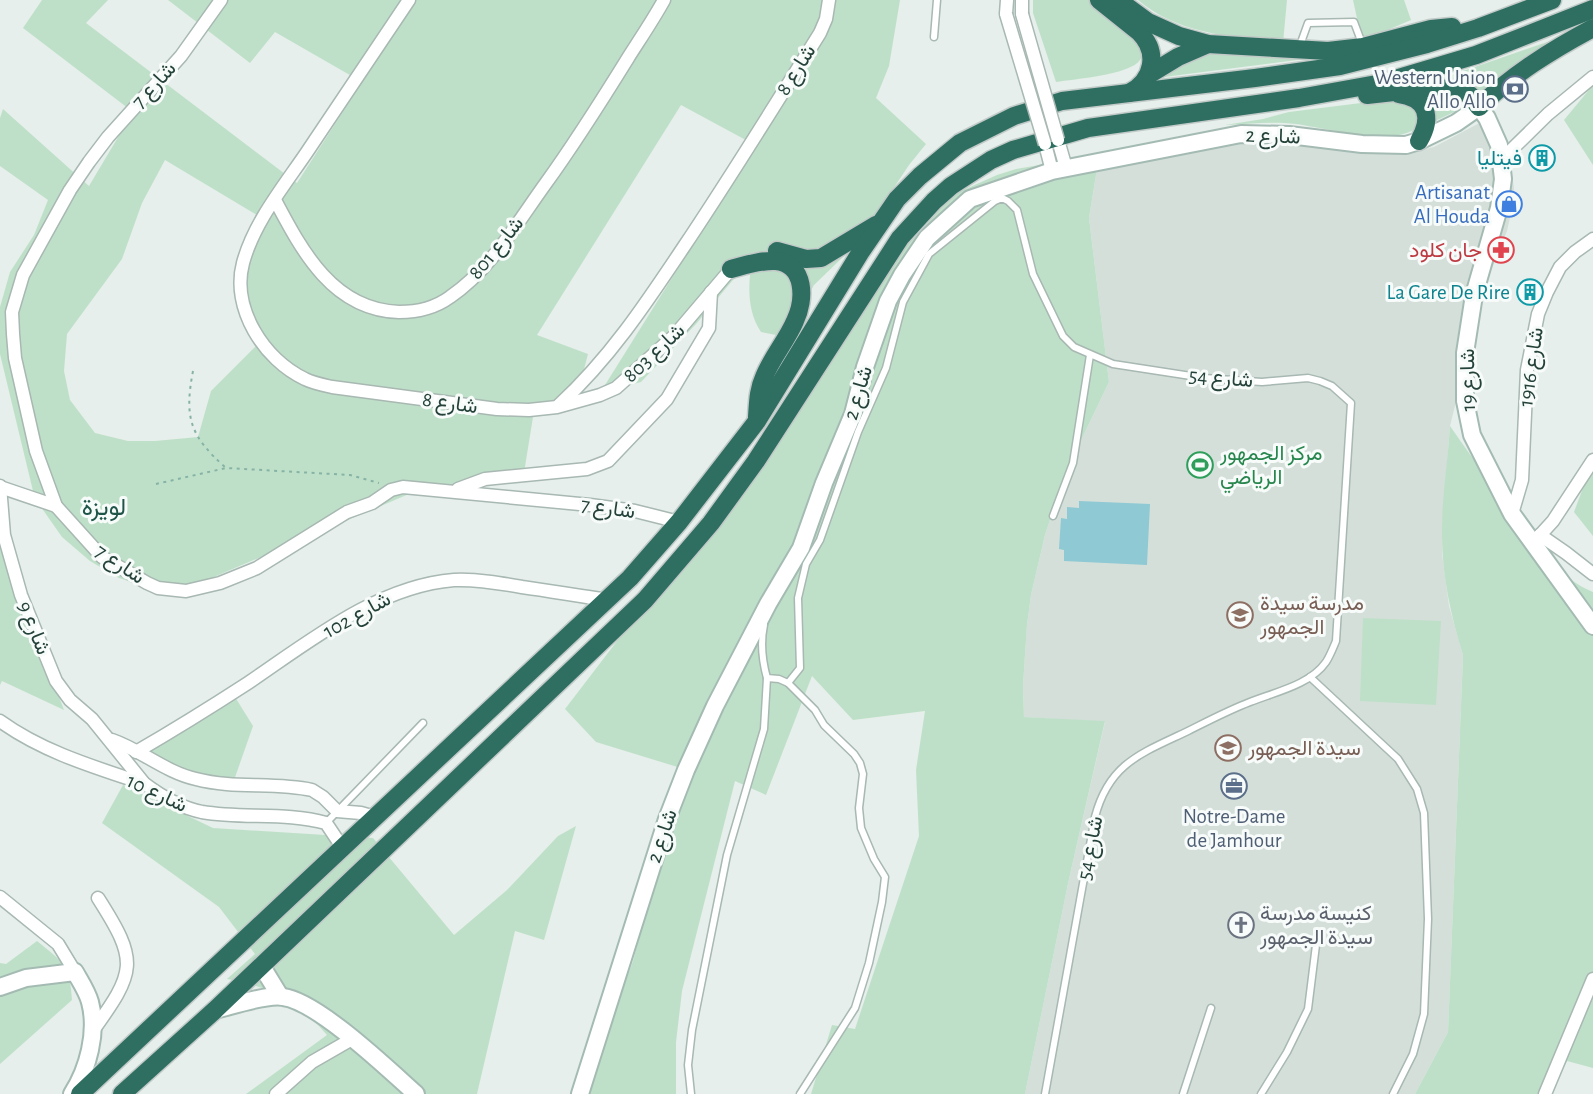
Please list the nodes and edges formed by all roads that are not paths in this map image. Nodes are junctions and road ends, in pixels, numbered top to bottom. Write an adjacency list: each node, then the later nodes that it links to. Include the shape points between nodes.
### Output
1 (221, 0): 38 (street, شارع 7, via 181,56 89,162 51,223 16,293 12,312 15,358 36,451)
2 (409, 0): 27 (street, شارع 8)
3 (664, 0): 27 (street, شارع 801, via 561,162 489,262 437,305 416,312 391,311 365,305 339,292 309,258)
4 (829, 0): 33 (street, شارع 8, via 820,33 715,201 611,351)
5 (937, 0): 14 (lane)
6 (1007, 0): 26 (street, bridge, via 1006,14 1045,144)
7 (1022, 0): 26 (street, bridge, via 1022,14 1059,140)
8 (1099, 0): 18 (highway, via 1144,37 1152,56)
9 (1118, 0): 15 (highway, via 1148,22)
10 (1552, 0): 12 (highway)
11 (1593, 9): 22 (highway, via 1476,55 1382,83)
12 (1478, 28): 16 (highway, via 1442,27); 20 (highway, via 1340,66)
13 (1593, 28): 23 (highway, via 1536,60)
14 (934, 38)
15 (1208, 44): 17 (highway); 18 (highway)
16 (1363, 46): 17 (highway); 17 (lane, via 1354,22 1308,23)
17 (1298, 51)
18 (1150, 74): 20 (highway)
19 (1593, 78): 25 (street, via 1548,114)
20 (1130, 93): 28 (highway, via 1062,101 1021,113 980,132 920,176)
21 (1394, 93): 22 (highway); 23 (highway, via 1454,89 1470,95); 24 (highway, via 1416,98 1425,109 1426,126)
22 (1299, 98): 62 (highway, via 1088,128 1013,150 970,173 934,201 900,238 733,493 645,600)
23 (1479, 107): 24 (street, شارع 2); 25 (street, شارع 19, via 1493,131)
24 (1419, 141): 26 (street, شارع 2, via 1393,145 1241,134)
25 (1502, 160): 39 (street, شارع 19, via 1498,208 1474,295 1465,353 1465,401 1472,435)
26 (1059, 169): 45 (street, شارع 2, via 970,199 940,225 912,259 888,301 853,414 801,548)
27 (275, 200): 33 (street, شارع 8, via 250,240 242,289 249,319 284,366 306,380 332,387 497,410)
28 (880, 223): 30 (highway, via 821,258 806,260 766,250 750,254); 34 (highway)
29 (1593, 239): 39 (street, شارع 1916, via 1560,267 1538,314 1527,370 1522,480)
30 (731, 269): 31 (street, شارع 803); 34 (highway, via 759,262 787,264 797,273 802,289 797,318 759,391)
31 (711, 292): 33 (street, شارع 803, via 674,336 616,388); 37 (street, via 709,328 667,399 608,461 587,469 485,479)
32 (1090, 355): 40 (lane, via 1073,463); 47 (lane, شارع 54, via 1113,364 1204,378 1262,382 1308,378 1332,386 1351,403 1336,641 1326,663); 49 (lane, شارع 54, via 1063,336 1033,274 1012,203 1002,198 994,201 930,254 903,302 886,368 858,432 820,540 806,564 798,598 800,668)
33 (557, 407)
34 (757, 421): 41 (highway)
35 (1593, 460): 42 (street)
36 (0, 487): 38 (street); 52 (street, شارع 9, via 4,535 34,631 56,681)
37 (451, 491): 38 (street, شارع 7, via 396,488 347,512 257,568 186,591 158,588 120,569 102,556); 41 (street, شارع 7, via 601,506)
38 (56, 506)
39 (1512, 514): 42 (street, شارع 19)
40 (1053, 516)
41 (679, 522): 44 (highway)
42 (1536, 540): 43 (street, via 1566,553); 46 (street, شارع 19)
43 (1593, 574)
44 (608, 600): 53 (street, شارع 102, via 472,580 413,587 392,594 307,643 197,717); 56 (highway)
45 (768, 604): 48 (lane, via 761,638); 76 (street, شارع 2, via 715,706 667,819)
46 (1593, 626)
47 (1310, 677): 79 (lane, شارع 54, via 1139,754 1106,787 1095,817); 82 (lane, via 1398,759 1417,789 1424,813 1428,919 1424,1014 1413,1054)
48 (767, 678): 49 (lane); 77 (lane, via 764,729 728,855 692,1030 688,1065)
49 (788, 683): 78 (lane, via 860,763 861,828 885,877 869,963 855,1008)
50 (0, 721): 54 (street, شارع 10, via 50,751)
51 (423, 723): 55 (lane)
52 (108, 739): 53 (street); 54 (street, شارع 9)
53 (136, 752): 55 (street, via 197,780 312,790)
54 (145, 784): 57 (street, شارع 10, via 202,812)
55 (337, 811): 56 (street); 57 (lane)
56 (375, 817): 58 (highway)
57 (326, 823): 58 (street)
58 (342, 848): 72 (highway)
59 (0, 897): 63 (street, via 58,944)
60 (98, 898): 69 (street, via 123,938 128,969)
61 (1316, 945): 81 (lane, via 1308,1009)
62 (261, 965): 66 (street); 68 (highway)
63 (75, 972): 65 (street, via 26,978); 69 (street, via 90,1003)
64 (1593, 980): 83 (street)
65 (0, 987)
66 (280, 996): 68 (street); 70 (street, via 309,1006)
67 (1211, 1008): 80 (lane)
68 (215, 1010): 73 (highway)
69 (92, 1034): 71 (street, via 88,1064)
70 (352, 1039): 74 (street, via 312,1062); 75 (street)
71 (72, 1094)
72 (80, 1094)
73 (122, 1094)
74 (276, 1094)
75 (416, 1094)
76 (580, 1094)
77 (691, 1094)
78 (800, 1094)
79 (1045, 1094)
80 (1183, 1094)
81 (1261, 1094)
82 (1393, 1094)
83 (1545, 1094)

